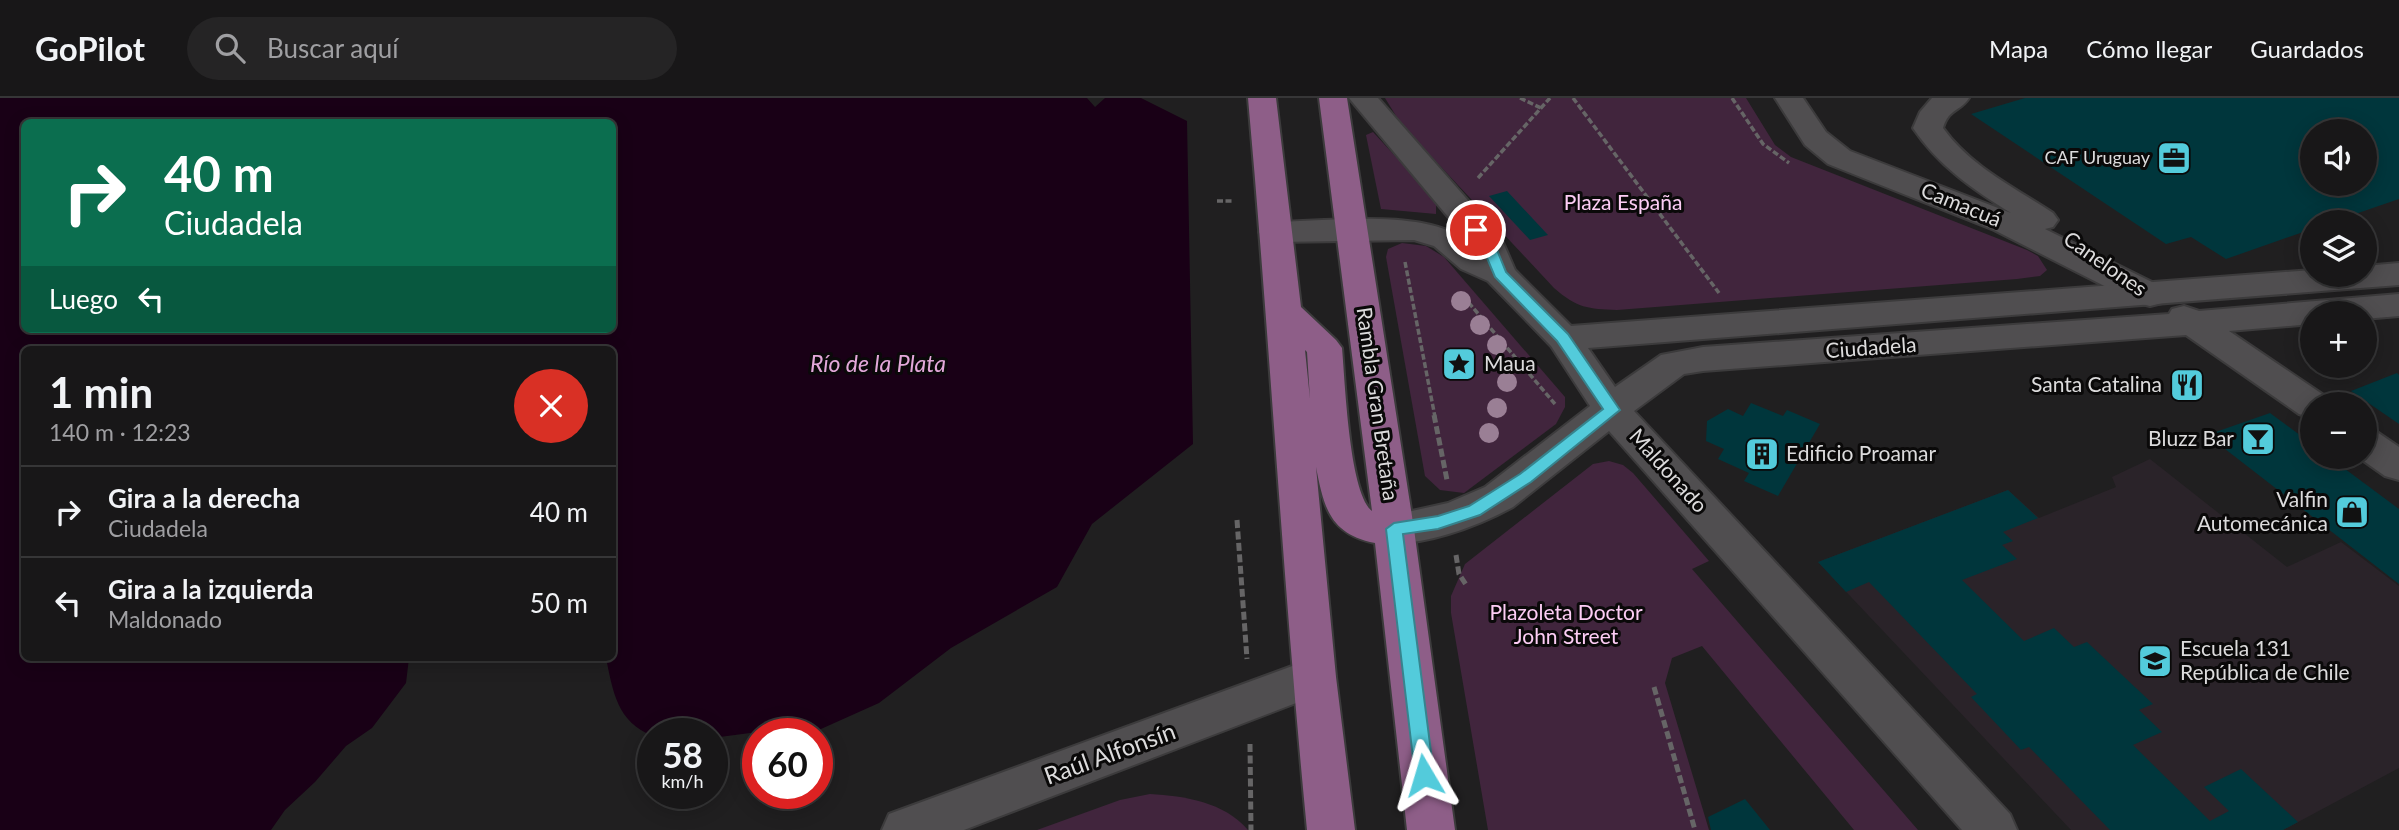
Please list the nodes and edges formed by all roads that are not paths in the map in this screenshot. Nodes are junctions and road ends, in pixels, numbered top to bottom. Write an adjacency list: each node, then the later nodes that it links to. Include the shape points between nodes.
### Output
1 (1262, 98): 7 (main road)
2 (1333, 98): 6 (main road, Rambla Gran Bretaña)
3 (1363, 98): 8 (street, Maldonado, via 1489,245)
4 (1789, 98): 10 (street, Camacuá, via 1817,141 1829,151 2046,241)
5 (1947, 101): 10 (street, Canelones, via 1931,116 1928,128 1954,159)
6 (1352, 229): 7 (street); 8 (street, via 1433,233 1473,262); 19 (main road, Rambla Gran Bretaña)
7 (1275, 232): 12 (main road)
8 (1500, 274): 14 (street, Maldonado)
9 (2399, 274): 10 (street, Ciudadela)
10 (2150, 295): 13 (street, Canelones); 14 (street, Ciudadela)
11 (2399, 305): 13 (street, Ciudadela)
12 (1284, 311): 19 (main road, via 1324,348 1334,452 1347,512 1360,524); 20 (main road)
13 (2193, 323): 15 (street, Canelones); 16 (street, Ciudadela, via 1688,361 1654,376)
14 (1563, 338): 16 (street, Maldonado)
15 (2300, 397)
16 (1597, 422): 19 (street, Ciudadela, via 1499,498 1475,511); 24 (street, Maldonado)
17 (2377, 451): 18 (street)
18 (2399, 466)
19 (1394, 529): 23 (main road, Rambla Gran Bretaña)
20 (1314, 677): 21 (street, Raúl Alfonsín); 22 (main road)
21 (906, 830)
22 (1331, 830)
23 (1431, 830)
24 (1993, 830)

